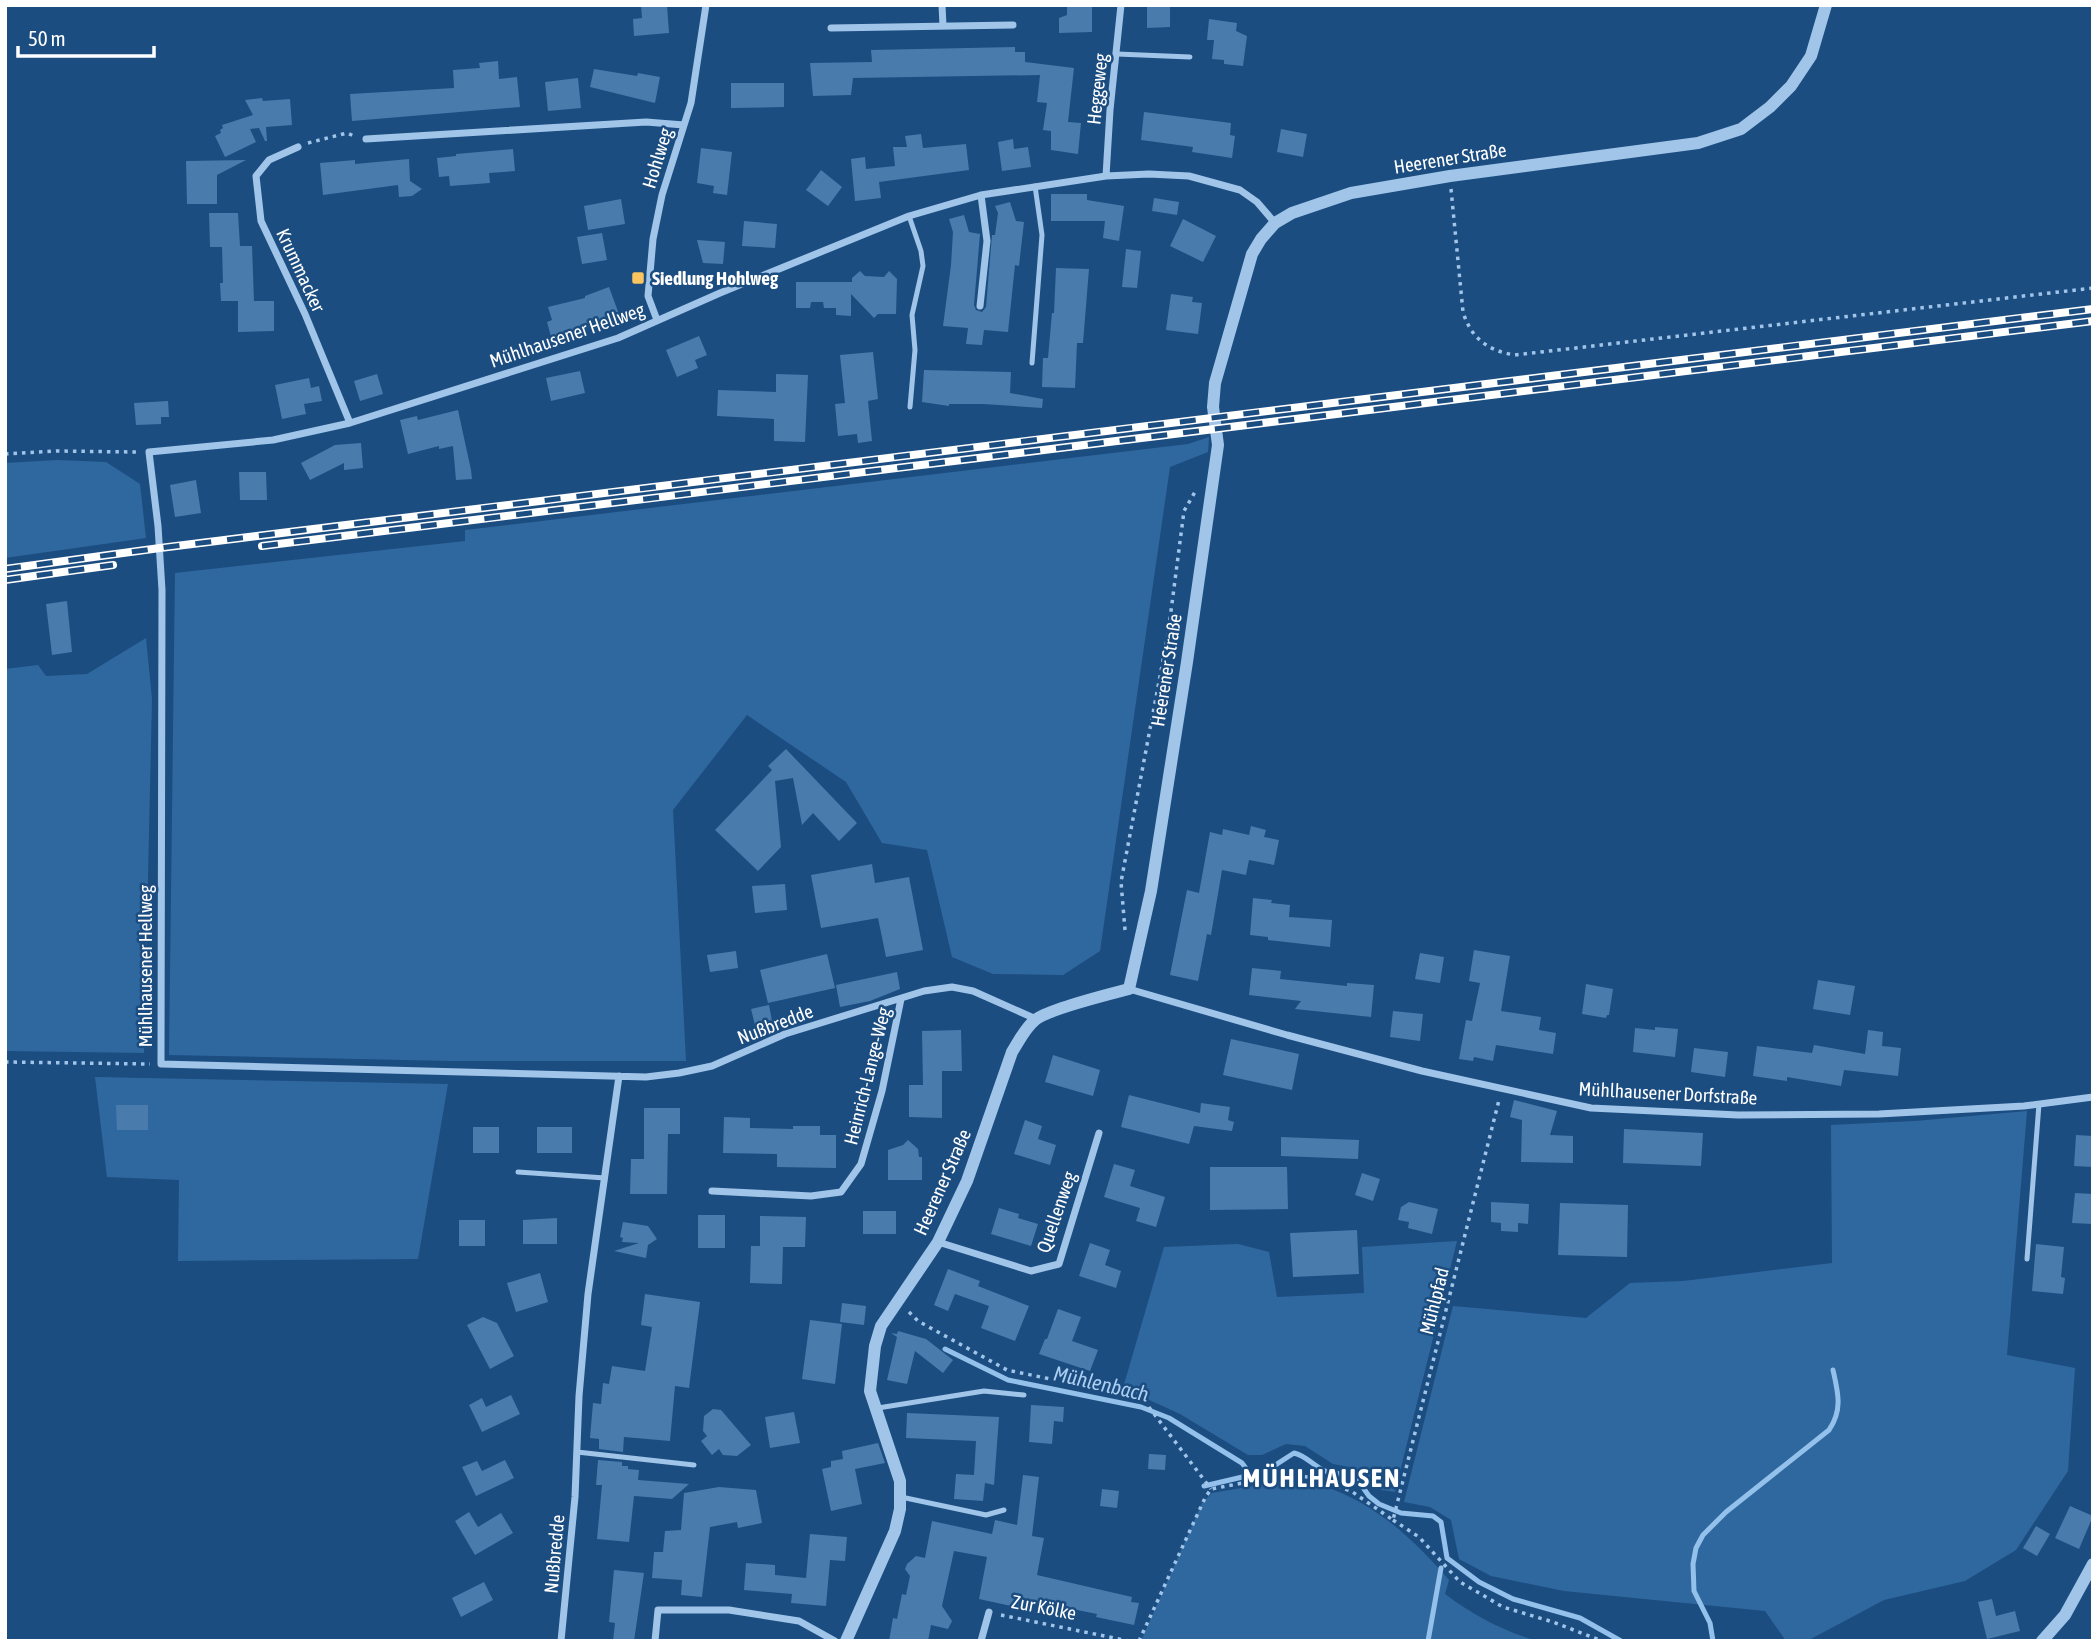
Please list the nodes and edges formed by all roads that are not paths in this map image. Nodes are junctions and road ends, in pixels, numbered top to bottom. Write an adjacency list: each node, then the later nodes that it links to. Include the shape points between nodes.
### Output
1 (706, 5): 10 (street, Hohlweg)
2 (942, 5): 6 (street)
3 (1121, 5): 8 (street, Heggeweg)
4 (1826, 5): 17 (street, Heerener Straße, via 1811,56 1791,86 1741,129 1698,144 1351,193 1292,212)
5 (1013, 25): 6 (street)
6 (943, 26): 7 (street)
7 (831, 28)
8 (1117, 54): 9 (lane); 13 (street, Heggeweg)
9 (1190, 57)
10 (684, 125): 11 (street, via 646,122); 19 (street, Hohlweg, via 653,239 648,296)
11 (366, 139)
12 (298, 147): 22 (street, Krummacker, via 269,160 256,176 261,221)
13 (1106, 176): 14 (street, Mühlhausener Hellweg); 17 (street, Mühlhausener Hellweg, via 1189,176 1220,184 1257,202)
14 (1035, 186): 15 (street, Mühlhausener Hellweg); 20 (lane, via 1042,235)
15 (981, 195): 16 (street, Mühlhausener Hellweg); 18 (street, via 987,242)
16 (909, 216): 19 (street, Mühlhausener Hellweg); 21 (lane, via 923,266 912,315 915,350)
17 (1275, 223): 23 (street, Heerener Straße, via 1252,254 1215,383 1218,445 1188,662 1151,891)
18 (980, 306)
19 (657, 320): 22 (street, Mühlhausener Hellweg, via 618,338)
20 (1032, 363)
21 (910, 407)
22 (350, 423): 26 (street, Mühlhausener Hellweg, via 273,440 149,452 162,590 161,1064)
23 (1129, 989): 25 (street); 28 (street, Mühlhausener Dorfstraße, via 1287,1035 1591,1108 1738,1115 1880,1114)
24 (901, 999): 25 (street, Nußbredde, via 952,987 973,991); 26 (street, Nußbredde, via 785,1034 712,1066 646,1077); 32 (street, Heinrich-Lange-Weg, via 861,1164 841,1192 811,1196)
25 (1036, 1019): 33 (street, Heerener Straße, via 1012,1052 967,1181)
26 (620, 1076): 31 (street, Nußbredde)
27 (2093, 1097): 28 (street, Mühlhausener Dorfstraße)
28 (2039, 1104): 34 (lane)
29 (1099, 1133): 33 (street, Quellenweg, via 1059,1264 1031,1271)
30 (518, 1172): 31 (lane)
31 (605, 1178): 37 (street, Nußbredde, via 588,1294)
32 (712, 1191)
33 (938, 1242): 36 (street, Heerener Straße, via 881,1326 870,1378)
34 (2027, 1259)
35 (1024, 1395): 36 (lane, via 984,1391)
36 (875, 1409): 39 (street, Heerener Straße, via 900,1481)
37 (577, 1452): 38 (lane); 43 (street, Nußbredde)
38 (694, 1465)
39 (900, 1497): 40 (lane, via 986,1515); 46 (street, Heerener Straße, via 895,1531)
40 (1004, 1510)
41 (2093, 1564): 48 (street, via 2065,1615)
42 (989, 1612): 47 (street, Zur Kölke)
43 (561, 1641)
44 (655, 1641): 45 (street, via 658,1610 729,1610 799,1621)
45 (835, 1641)
46 (846, 1641)
47 (981, 1641)
48 (2042, 1641)

